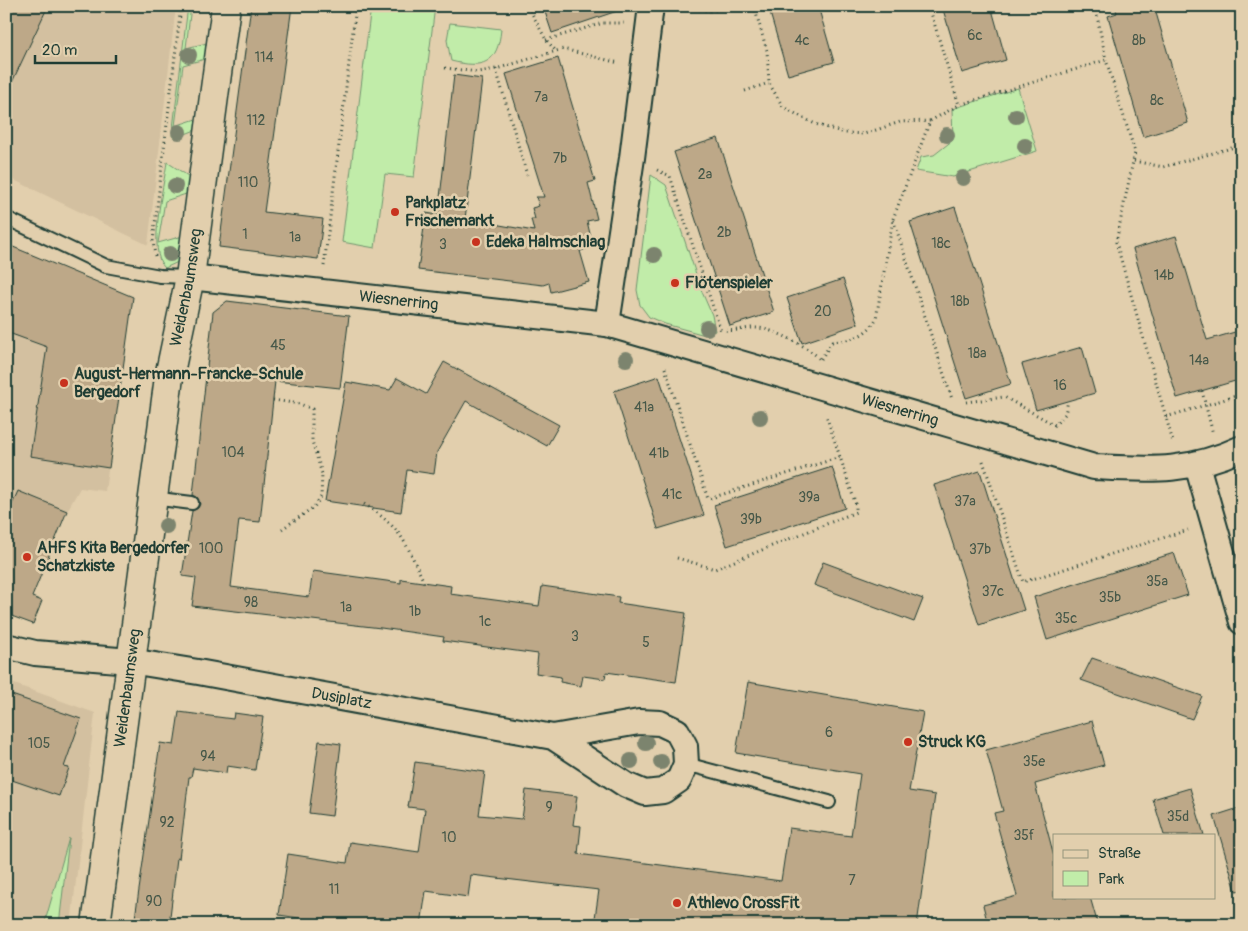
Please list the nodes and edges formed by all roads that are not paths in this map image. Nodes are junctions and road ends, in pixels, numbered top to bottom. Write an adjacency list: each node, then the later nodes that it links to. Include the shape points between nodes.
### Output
1 (226, 6): 4 (street, Weidenbaumsweg)
2 (650, 15): 5 (street)
3 (6, 218): 4 (lane, via 106,266 160,276)
4 (190, 277): 5 (street, Wiesnerring); 8 (street, Weidenbaumsweg, via 169,377)
5 (607, 324): 7 (street, Wiesnerring, via 1094,467 1151,470)
6 (1242, 448): 7 (street, Wiesnerring)
7 (1189, 467): 10 (street, via 1213,522)
8 (152, 498): 9 (lane); 12 (street, Weidenbaumsweg)
9 (192, 503)
10 (1242, 622)
11 (6, 646): 12 (street, Dusiplatz)
12 (130, 661): 13 (street, Dusiplatz); 16 (street, Weidenbaumsweg)
13 (553, 737): 14 (street, Dusiplatz, via 639,722 660,723 677,731 685,746); 14 (street, Dusiplatz, via 645,793 663,791 679,780)
14 (686, 764): 15 (lane)
15 (828, 802)
16 (96, 925)

